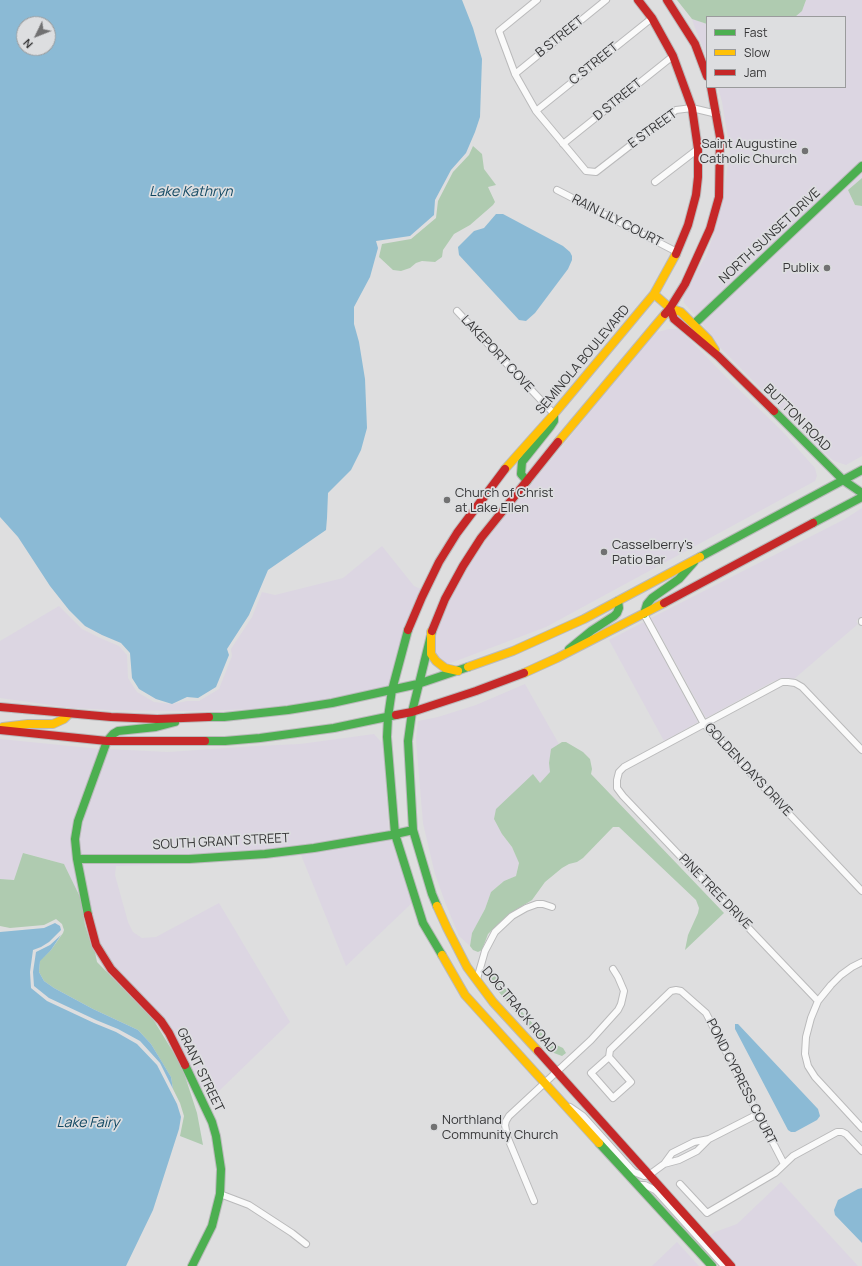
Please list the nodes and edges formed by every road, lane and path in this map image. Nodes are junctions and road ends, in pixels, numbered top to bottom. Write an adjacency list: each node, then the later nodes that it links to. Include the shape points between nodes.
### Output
1 (537, 0): 8 (street, via 499,31)
2 (606, 0): 8 (street, B STREET)
3 (638, 0): 5 (main road, SEMINOLA BOULEVARD)
4 (667, 0): 7 (main road, via 695,44)
5 (652, 18): 6 (main road, SEMINOLA BOULEVARD); 11 (street, C STREET)
6 (673, 56): 10 (main road, SEMINOLA BOULEVARD); 13 (street, D STREET)
7 (706, 73)
8 (515, 74): 11 (street)
9 (711, 88): 12 (main road)
10 (692, 108): 12 (street, E STREET); 13 (street, E STREET, via 676,110 596,172 586,171); 14 (main road, SEMINOLA BOULEVARD)
11 (536, 111): 13 (street)
12 (717, 114): 20 (main road, via 720,137 719,197 710,229 685,284)
13 (563, 144)
14 (698, 149): 16 (street); 18 (main road, SEMINOLA BOULEVARD, via 696,195)
15 (862, 166): 22 (main road, NORTH SUNSET DRIVE)
16 (655, 182)
17 (557, 190): 18 (street, RAIN LILY COURT)
18 (677, 252): 19 (main road, SEMINOLA BOULEVARD)
19 (654, 294): 20 (main road, BUTTON ROAD); 24 (main road, SEMINOLA BOULEVARD)
20 (670, 308): 22 (main road, BUTTON ROAD, via 681,312); 23 (main road, BUTTON ROAD, via 674,319); 27 (main road)
21 (457, 311): 24 (street, LAKEPORT COVE)
22 (694, 324): 23 (main road, BUTTON ROAD, via 708,339)
23 (718, 356): 26 (main road, BUTTON ROAD)
24 (554, 414): 27 (main road, via 554,421 522,462 522,474); 37 (main road, SEMINOLA BOULEVARD, via 500,474 439,562 408,630)
25 (862, 470): 26 (main road)
26 (843, 480): 28 (main road, BUTTON ROAD); 30 (main road)
27 (527, 481): 33 (main road, via 481,538 463,566)
28 (862, 493)
29 (862, 497): 32 (main road)
30 (699, 557): 31 (main road); 32 (main road, via 679,579 652,598)
31 (618, 600): 34 (main road, via 619,608 614,616); 35 (main road, via 547,636)
32 (644, 614): 34 (main road); 43 (street, GOLDEN DAYS DRIVE)
33 (431, 632): 35 (main road, via 431,654 445,668); 36 (main road)
34 (557, 658): 39 (main road, via 478,690)
35 (458, 671): 36 (main road)
36 (418, 684): 37 (main road); 39 (main road)
37 (392, 690): 41 (main road, SEMINOLA BOULEVARD); 42 (main road, via 288,710)
38 (0, 707): 40 (main road)
39 (412, 712): 41 (main road); 47 (main road, DOG TRACK ROAD, via 408,741)
40 (69, 714): 42 (main road, via 157,719); 44 (main road, via 53,724 28,724)
41 (388, 717): 45 (main road, via 334,728 260,738 194,742); 48 (main road, DOG TRACK ROAD, via 387,737)
42 (194, 718): 45 (main road, via 156,727 118,731)
43 (704, 724): 46 (street, via 782,682 795,683 802,687); 50 (street, GOLDEN DAYS DRIVE); 55 (street, PINE TREE DRIVE, via 624,767 619,772 618,788)
44 (0, 729): 45 (main road)
45 (107, 741): 49 (main road, GRANT STREET, via 78,821 75,839)
46 (862, 750)
47 (413, 830): 48 (main road, SOUTH GRANT STREET); 54 (main road, DOG TRACK ROAD, via 432,894 447,928)
48 (395, 834): 49 (main road, SOUTH GRANT STREET, via 265,854); 58 (main road, DOG TRACK ROAD, via 423,923 465,995)
49 (77, 859): 71 (main road, GRANT STREET, via 89,923 96,945 111,969 170,1033 212,1122 219,1149)
50 (862, 891)
51 (552, 907): 54 (street, via 537,904 526,908 512,916 495,932 485,951)
52 (862, 962): 55 (street, via 841,975)
53 (612, 969): 57 (street, via 624,991 621,1004 591,1040)
54 (476, 980): 57 (main road, DOG TRACK ROAD)
55 (818, 1001): 61 (street, via 806,1037 805,1054 808,1066)
56 (609, 1057): 56 (street, POND CYPRESS COURT, via 591,1073 613,1098 631,1082); 60 (street, POND CYPRESS COURT, via 610,1050 671,992 681,991 706,1013)
57 (556, 1073): 58 (street); 68 (main road, DOG TRACK ROAD)
58 (546, 1083): 59 (main road, DOG TRACK ROAD); 72 (street, via 508,1116 505,1125 507,1136)
59 (564, 1104): 68 (street, via 583,1116 634,1172); 70 (main road, DOG TRACK ROAD)
60 (758, 1114): 62 (street); 67 (street, POND CYPRESS COURT)
61 (862, 1128)
62 (709, 1140): 63 (street); 65 (street)
63 (686, 1146): 65 (street); 66 (street, via 672,1153)
64 (862, 1151): 67 (street, via 846,1134 837,1132 793,1156)
65 (690, 1154): 66 (street)
66 (664, 1164): 68 (street)
67 (784, 1164): 69 (street, via 776,1174 707,1213)
68 (649, 1175): 77 (main road, DOG TRACK ROAD)
69 (680, 1184)
70 (638, 1185): 75 (main road, DOG TRACK ROAD); 76 (street, via 645,1185 659,1194)
71 (220, 1194): 73 (street, via 249,1206); 74 (main road, GRANT STREET, via 212,1226)
72 (534, 1201)
73 (306, 1244)
74 (192, 1266)
75 (712, 1266)
76 (724, 1266)
77 (731, 1266)

